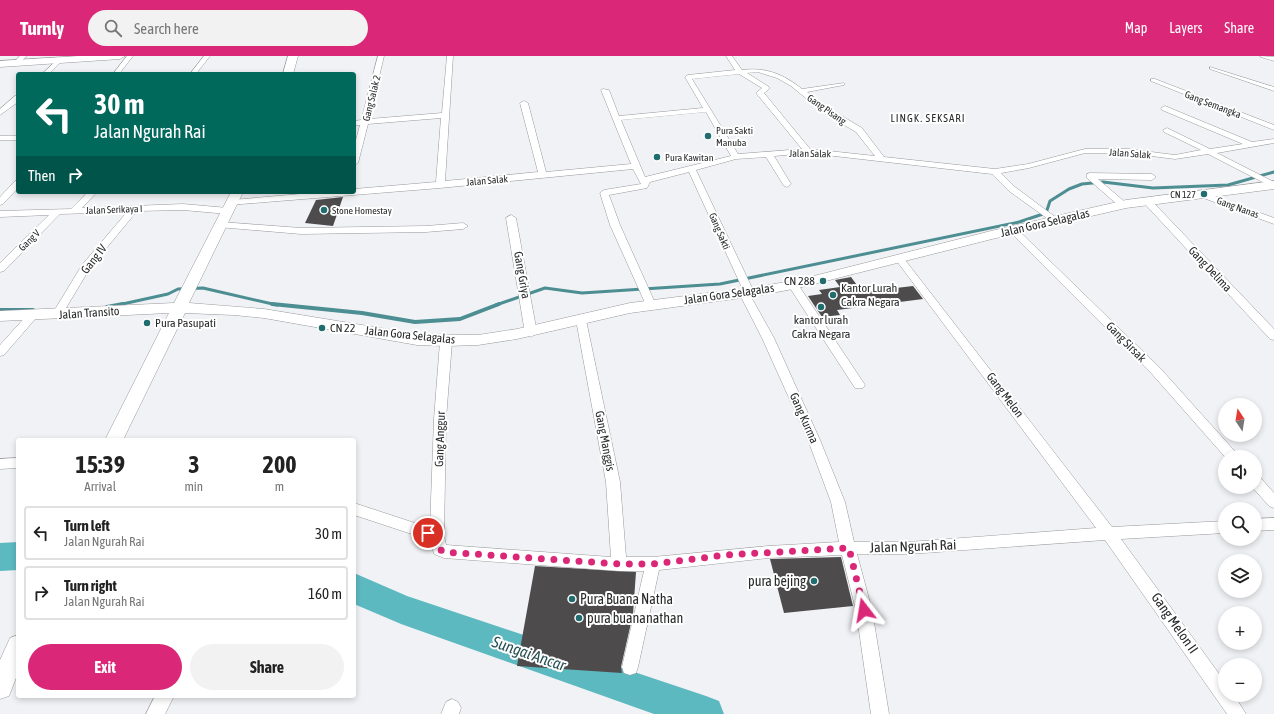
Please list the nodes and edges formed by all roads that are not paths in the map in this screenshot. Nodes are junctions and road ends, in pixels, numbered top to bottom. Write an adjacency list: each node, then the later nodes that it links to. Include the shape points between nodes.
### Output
1 (24, 56): 13 (street)
2 (120, 56): 10 (street)
3 (130, 56): 17 (street)
4 (206, 56): 18 (street)
5 (293, 56): 19 (street)
6 (381, 56): 33 (street, Gang Salak 2)
7 (450, 56): 31 (street)
8 (729, 56): 20 (street)
9 (1263, 56): 11 (street)
10 (92, 57): 12 (street)
11 (1274, 59)
12 (60, 60): 13 (street); 16 (street)
13 (16, 63): 14 (street)
14 (0, 64)
15 (1212, 68): 23 (street)
16 (46, 72)
17 (118, 72)
18 (194, 72)
19 (289, 72)
20 (740, 72): 25 (street, Gang Pisang, via 764,71); 29 (street, via 688,78); 41 (street, via 767,88 760,93)
21 (1153, 80): 35 (street, Gang Semangka)
22 (842, 84): 25 (street)
23 (1274, 89)
24 (605, 90): 32 (street)
25 (802, 91): 46 (street, Gang Pisang, via 826,111 859,130)
26 (16, 100): 30 (street)
27 (524, 104): 50 (street)
28 (1165, 108): 40 (street)
29 (707, 110): 32 (street); 45 (street)
30 (0, 114)
31 (445, 115): 33 (street); 54 (street)
32 (617, 118): 47 (street)
33 (366, 122): 34 (street); 44 (street, Gang Salak 2)
34 (356, 123)
35 (1274, 128)
36 (1167, 130): 42 (street)
37 (0, 138): 38 (street)
38 (16, 138)
39 (1274, 141): 40 (street, Jalan Salak)
40 (1250, 144): 42 (street, Jalan Salak)
41 (808, 151): 43 (street, Jalan Salak); 46 (street, Jalan Salak)
42 (1209, 152): 49 (street, Jalan Salak, via 1175,157 1128,151 1085,151); 53 (street)
43 (768, 154): 45 (street, Jalan Salak); 55 (street)
44 (356, 156)
45 (736, 157): 48 (street, Jalan Salak)
46 (881, 158): 49 (street, Jalan Salak)
47 (636, 166): 50 (street, Jalan Salak); 52 (street, via 642,180)
48 (692, 170): 52 (street, Jalan Salak); 78 (street, Gang Sakti)
49 (995, 172): 70 (street)
50 (543, 175): 54 (street, Jalan Salak)
51 (1152, 177): 64 (street, via 1090,176)
52 (645, 180): 79 (street, Jalan Salak, via 644,186 604,193 614,225)
53 (1268, 182): 60 (street, Jalan Gora Selagalas, via 1233,191)
54 (440, 184): 57 (street, Jalan Salak)
55 (787, 184)
56 (16, 185): 62 (street)
57 (356, 192)
58 (91, 194): 67 (street)
59 (323, 194): 63 (street, Jalan Salak)
60 (1201, 194): 61 (street, Jalan Gora Selagalas); 71 (street, Gang Nanas)
61 (1147, 201): 64 (street, Jalan Gora Selagalas); 86 (street, Gang Delima)
62 (0, 202)
63 (232, 202): 65 (street, Jalan Serikaya I); 72 (street)
64 (1123, 205): 70 (street, Jalan Gora Selagalas)
65 (134, 209): 67 (street, Jalan Serikaya I); 81 (street, Gang IV, via 86,266)
66 (58, 211): 67 (street, Jalan Serikaya I); 68 (street, Jalan Serikaya I); 76 (street, Gang V)
67 (74, 211)
68 (0, 214)
69 (511, 218): 85 (street, Gang Griya)
70 (1051, 218): 74 (street, Jalan Gora Selagalas)
71 (1274, 221)
72 (221, 225): 73 (street, via 301,231); 80 (street)
73 (463, 226)
74 (1014, 231): 75 (street, Jalan Gora Selagalas); 91 (street, Gang Sirsak, via 1156,371)
75 (900, 258): 77 (street, Jalan Gora Selagalas); 100 (street, Gang Melon)
76 (0, 269)
77 (793, 285): 78 (street, Jalan Gora Selagalas); 89 (street)
78 (746, 290): 79 (street, Jalan Gora Selagalas); 102 (street, Gang Kurma, via 814,440 838,502)
79 (649, 300): 84 (street, Jalan Gora Selagalas)
80 (179, 308): 81 (street, Jalan Transito); 87 (street, Jalan Gora Selagalas, via 278,315); 90 (street)
81 (59, 312): 83 (street, Jalan Transito)
82 (0, 316): 83 (street, Jalan Transito)
83 (32, 316): 88 (street)
84 (581, 320): 85 (street, Jalan Gora Selagalas); 103 (street, Gang Manggis, via 613,482)
85 (531, 333): 87 (street, Jalan Gora Selagalas)
86 (1274, 336)
87 (446, 342): 101 (street, Gang Anggur, via 440,420)
88 (0, 352)
89 (859, 385)
90 (115, 438)
91 (1227, 450)
92 (16, 463): 93 (street)
93 (0, 464)
94 (1262, 489): 95 (street)
95 (1274, 502)
96 (356, 510): 101 (street)
97 (1274, 524): 98 (street)
98 (1262, 525)
99 (1218, 527): 100 (street, Jalan Ngurah Rai)
100 (1110, 533): 102 (street, Jalan Ngurah Rai, via 909,548); 111 (street, Gang Melon II, via 1189,642)
101 (437, 536): 103 (street, Jalan Ngurah Rai, via 439,549 444,552)
102 (849, 548): 104 (street, Jalan Ngurah Rai, via 726,555); 110 (street, Gang Kurma, via 864,610)
103 (619, 564): 104 (street, Jalan Ngurah Rai)
104 (653, 564): 106 (street)
105 (16, 651): 107 (street)
106 (630, 666)
107 (0, 688)
108 (164, 698): 109 (street)
109 (155, 714)
110 (880, 714)
111 (1237, 714)

